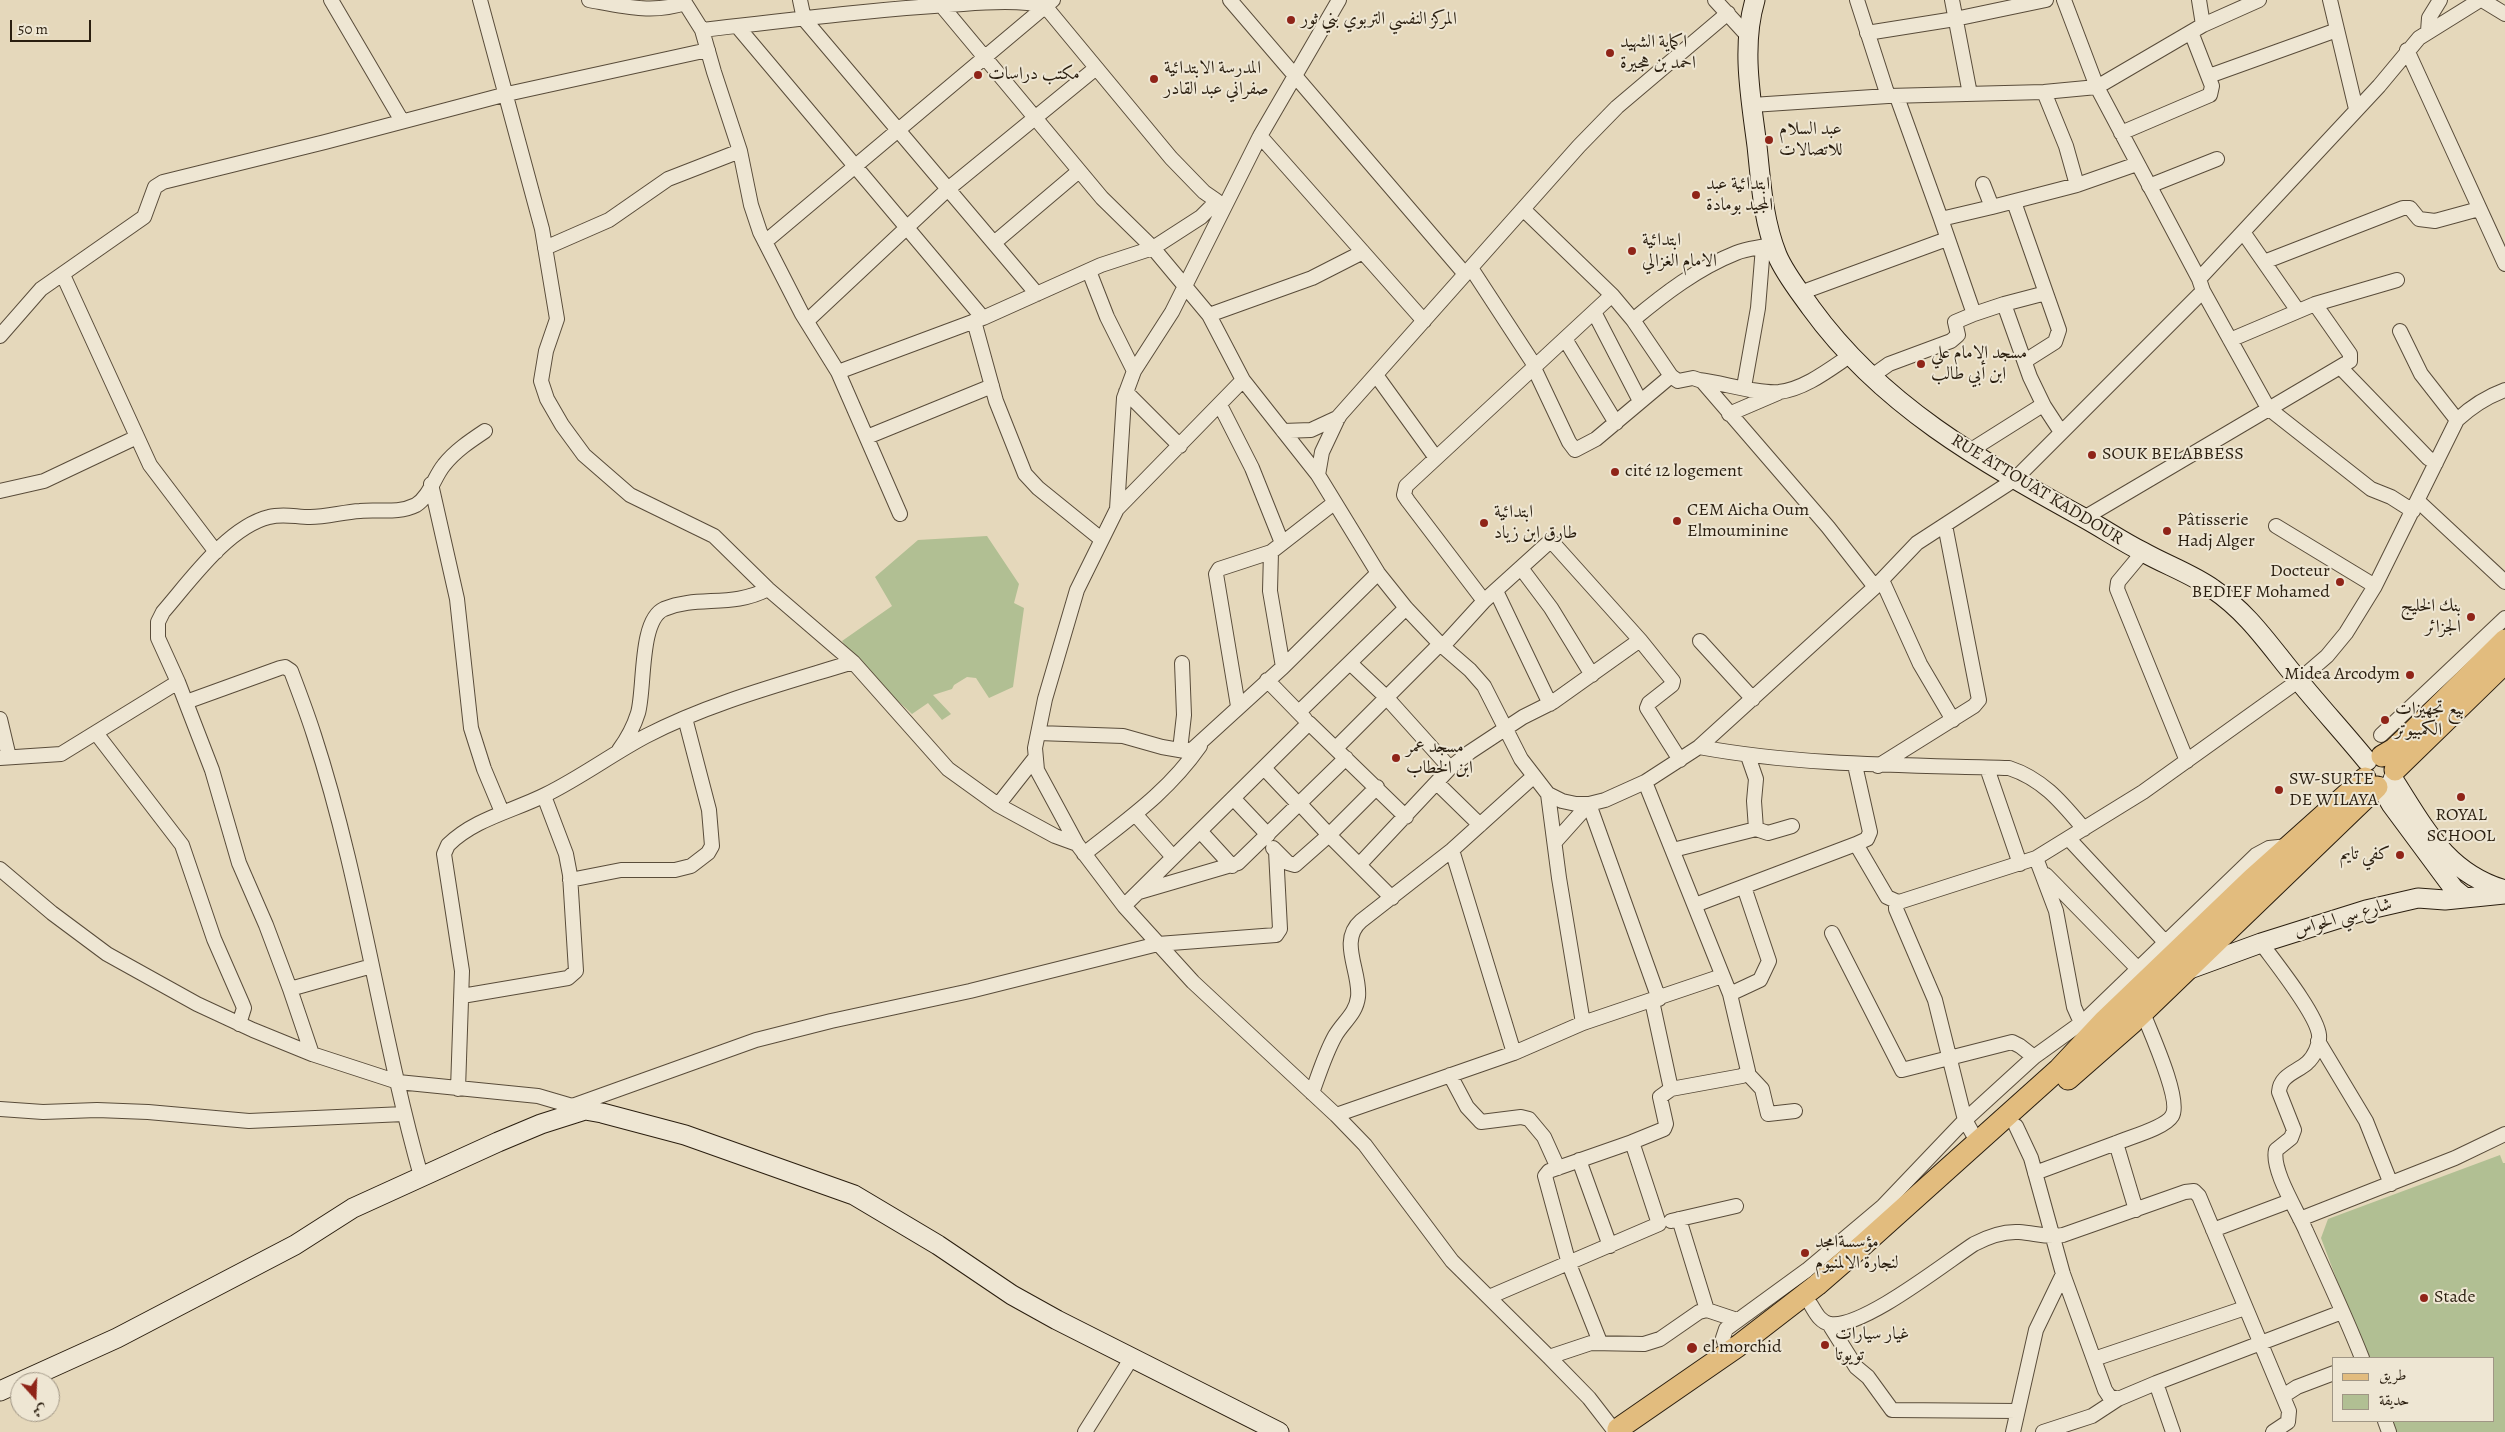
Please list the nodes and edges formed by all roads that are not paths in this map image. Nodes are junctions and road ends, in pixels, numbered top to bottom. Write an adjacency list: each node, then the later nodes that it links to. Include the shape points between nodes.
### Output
1 (331, 0): 46 (street)
2 (480, 0): 40 (street)
3 (589, 0): 18 (street, via 638,9 671,8)
4 (800, 0): 23 (street)
5 (1230, 0): 37 (street)
6 (1339, 0): 37 (street)
7 (1715, 0): 21 (street)
8 (1755, 0): 31 (street, RUE ATTOUAT KADDOUR)
9 (1858, 0): 30 (street)
10 (1952, 0): 24 (street)
11 (2046, 0): 24 (street)
12 (2064, 0): 38 (street)
13 (2199, 0): 26 (street)
14 (2259, 0): 26 (street)
15 (2330, 0): 28 (street)
16 (2440, 0): 29 (street, via 2429,18)
17 (2481, 0): 22 (street); 29 (street)
18 (690, 2): 27 (street)
19 (1049, 3): 20 (street); 34 (street); 35 (street)
20 (941, 5): 23 (street); 34 (street)
21 (1728, 14): 31 (street); 62 (street, via 1604,118)
22 (2505, 14)
23 (804, 19): 25 (street); 47 (street)
24 (1956, 19): 30 (street); 41 (street)
25 (737, 26): 27 (street); 53 (street)
26 (2197, 29): 36 (street); 38 (street)
27 (702, 30): 32 (street)
28 (2337, 30): 36 (street); 44 (street)
29 (2428, 31): 33 (street)
30 (1868, 33): 42 (street)
31 (1747, 35): 43 (street, RUE ATTOUAT KADDOUR)
32 (708, 50): 40 (street); 50 (street)
33 (2407, 50): 44 (street); 63 (street)
34 (984, 58): 45 (street); 47 (street)
35 (1096, 68): 45 (street); 60 (street, via 1183,171 1204,192)
36 (2209, 76): 48 (street, via 2210,95)
37 (1294, 77): 49 (street); 77 (street)
38 (2097, 87): 39 (street); 48 (street)
39 (2044, 92): 41 (street); 56 (street, via 2066,146)
40 (506, 94): 46 (street); 71 (street)
41 (1970, 94): 42 (street)
42 (1893, 97): 43 (street); 64 (street)
43 (1752, 105): 70 (street, RUE ATTOUAT KADDOUR)
44 (2356, 109): 66 (street)
45 (1034, 118): 54 (street); 58 (street)
46 (402, 121): 78 (street, via 159,183 144,217)
47 (898, 129): 53 (street); 58 (street)
48 (2121, 134): 52 (street)
49 (1260, 136): 60 (street); 73 (street)
50 (740, 151): 68 (street, via 751,205); 71 (street, via 668,180 609,220)
51 (2218, 159): 57 (street)
52 (2137, 164): 56 (street); 57 (street)
53 (855, 166): 65 (street); 68 (street)
54 (1079, 170): 69 (street); 72 (street, via 1102,198)
55 (1983, 184): 61 (street)
56 (2077, 185): 59 (street)
57 (2149, 186): 81 (street)
58 (948, 189): 65 (street); 69 (street)
59 (2014, 202): 61 (street); 82 (street)
60 (1222, 203): 72 (street); 80 (street)
61 (1992, 207): 64 (street)
62 (1523, 209): 77 (street); 85 (street)
63 (2480, 209): 74 (street, via 2435,221 2419,219 2410,208 2403,208); 75 (street)
64 (1941, 219): 67 (street)
65 (907, 228): 92 (street); 95 (street)
66 (2242, 232): 74 (street); 81 (street)
67 (1948, 239): 83 (street); 90 (street)
68 (765, 242): 95 (street)
69 (994, 243): 84 (street)
70 (1768, 246): 83 (street, RUE ATTOUAT KADDOUR); 94 (street, via 1735,253 1707,267); 112 (street)
71 (545, 248): 153 (street, via 557,319 546,351 541,381 562,425 584,455 630,495 714,536)
72 (1153, 248): 76 (street); 80 (street)
73 (1363, 252): 91 (street, via 1312,278); 93 (street)
74 (2264, 262): 88 (street)
75 (2505, 264)
76 (1089, 271): 84 (street); 104 (street)
77 (1468, 271): 93 (street); 102 (street)
78 (63, 275): 97 (street, via 41,290); 127 (street)
79 (2397, 280): 87 (street)
80 (1185, 285): 91 (street); 104 (street, via 1172,312)
81 (2201, 285): 99 (street); 126 (street)
82 (2046, 292): 86 (street); 101 (street, via 2059,335 2050,346)
83 (1800, 293): 100 (street, RUE ATTOUAT KADDOUR)
84 (1038, 294): 92 (street)
85 (1612, 295): 89 (street); 94 (street)
86 (2004, 304): 90 (street); 101 (street)
87 (2315, 304): 88 (street); 103 (street, via 2352,356)
88 (2298, 311): 99 (street)
89 (1594, 312): 98 (street); 116 (street)
90 (1974, 314): 108 (street, via 1955,322 1958,335 1951,341 1889,364)
91 (1209, 315): 109 (street)
92 (978, 319): 105 (street); 111 (street)
93 (1424, 320): 106 (street)
94 (1633, 320): 107 (street)
95 (807, 321): 105 (street)
96 (2400, 331): 122 (street, via 2422,374)
97 (0, 336)
98 (1565, 339): 102 (street); 123 (street)
99 (2230, 340): 119 (street)
100 (1851, 355): 108 (street, RUE ATTOUAT KADDOUR); 115 (street, via 1816,378)
101 (2025, 361): 118 (street)
102 (1534, 367): 123 (street, via 1573,449 1580,449); 131 (street)
103 (2340, 367): 119 (street); 132 (street, via 2428,458)
104 (1134, 371): 114 (street)
105 (838, 372): 128 (street)
106 (1376, 375): 121 (street); 131 (street)
107 (1671, 376): 110 (street, via 1682,382 1693,378); 116 (street)
108 (1872, 376): 130 (street, RUE ATTOUAT KADDOUR, via 1913,412)
109 (1243, 380): 117 (street); 125 (street)
110 (1700, 380): 112 (street); 120 (street)
111 (992, 386): 128 (street); 144 (street, via 1025,474)
112 (1744, 387): 115 (street)
113 (2505, 390): 122 (street, via 2488,396)
114 (1126, 392): 129 (street); 139 (street, via 1120,436)
115 (1781, 392): 120 (street)
116 (1640, 401): 123 (street)
117 (1220, 405): 129 (street); 145 (street, via 1252,468)
118 (2044, 406): 126 (street); 130 (street)
119 (2268, 408): 138 (street, via 2371,489); 141 (street)
120 (1730, 414): 151 (street)
121 (1339, 416): 125 (street, via 1311,430); 133 (street, via 1322,452)
122 (2457, 420): 132 (street)
123 (1616, 423)
124 (485, 431): 135 (street, via 444,464)
125 (1283, 431): 133 (street)
126 (2061, 432): 134 (street)
127 (137, 437): 136 (street, via 44,481); 146 (street, via 160,480)
128 (867, 437): 140 (street)
129 (1180, 446): 139 (street)
130 (1968, 452): 134 (street, RUE ATTOUAT KADDOUR)
131 (1436, 458): 155 (street, via 1406,486 1404,495)
132 (2436, 462): 138 (street)
133 (1318, 474): 137 (street)
134 (2014, 480): 141 (street, RUE ATTOUAT KADDOUR); 142 (street)
135 (431, 484): 146 (street, via 424,498 399,511 361,510 311,517 268,517 247,526); 210 (street, via 457,599 471,728)
136 (0, 491)
137 (1334, 503): 145 (street); 149 (street)
138 (2416, 506): 150 (street); 152 (street)
139 (1117, 509): 144 (street)
140 (900, 514)
141 (2084, 518): 147 (street, RUE ATTOUAT KADDOUR)
142 (1945, 525): 151 (street, via 1917,543); 178 (street, via 1979,697 1977,704)
143 (2276, 526): 152 (street)
144 (1101, 539): 182 (street, via 1077,590)
145 (1277, 548): 165 (street, via 1270,591); 174 (street, via 1219,569 1216,574)
146 (216, 552): 169 (street, via 162,612 158,622 158,638)
147 (2143, 552): 168 (street, RUE ATTOUAT KADDOUR, via 2211,587 2233,604 2263,634); 193 (street, via 2118,582 2117,589)
148 (1521, 568): 154 (street); 158 (street, via 1552,543); 166 (street, via 1551,608)
149 (1378, 573): 156 (street); 165 (street)
150 (2505, 582)
151 (1879, 583): 171 (street); 178 (street)
152 (2375, 586): 168 (street, via 2346,633 2327,656)
153 (768, 589): 162 (street); 187 (street, via 743,600 678,605 658,613 647,638 638,714)
154 (1496, 591): 155 (street); 173 (street)
155 (1484, 601): 160 (street)
156 (1406, 608): 160 (street); 164 (street)
157 (2505, 618): 161 (street)
158 (1640, 640): 166 (street); 192 (street, via 1673,681 1649,703 1648,708)
159 (1700, 641): 171 (street)
160 (1442, 645): 170 (street); 180 (street, via 1484,686)
161 (2500, 646): 183 (street); 199 (main road, via 2394,749)
162 (852, 662): 176 (street, via 776,684); 209 (street, via 948,769)
163 (1182, 663): 186 (street, via 1184,715)
164 (1350, 664): 170 (street); 175 (street)
165 (1283, 667): 167 (street)
166 (1592, 675): 173 (street)
167 (1268, 680): 174 (street); 175 (street)
168 (2298, 681): 193 (street); 199 (street, RUE ATTOUAT KADDOUR)
169 (178, 682): 172 (street); 181 (street)
170 (1387, 698): 188 (street); 197 (street)
171 (1753, 699): 185 (street)
172 (186, 702): 248 (street, via 280,668 291,671 320,754); 252 (street, via 212,770 239,863)
173 (1550, 704): 180 (street)
174 (1238, 706): 184 (street)
175 (1299, 712): 179 (street)
176 (685, 718): 187 (street, via 645,736); 234 (street, via 709,810 712,846 708,853 691,866 675,870 621,870)
177 (0, 719): 190 (street)
178 (1953, 720): 195 (street)
179 (1309, 723): 188 (street); 196 (street)
180 (1505, 728): 197 (street); 200 (street)
181 (96, 733): 190 (street, via 56,755); 259 (street, via 182,845 214,939 244,1008)
182 (1038, 733): 186 (street, via 1123,736); 191 (street)
183 (2381, 735)
184 (1200, 745): 186 (street, via 1193,750); 211 (street, via 1174,780)
185 (1699, 747): 189 (street); 192 (street)
186 (1180, 750)
187 (618, 753): 205 (street)
188 (1341, 753): 203 (street); 207 (street)
189 (1748, 756): 194 (street); 215 (street, via 1756,779)
190 (4, 758)
191 (1035, 758): 209 (street); 224 (street, via 1037,770)
192 (1680, 760): 201 (street)
193 (2187, 761): 216 (street)
194 (1855, 765): 195 (street); 222 (street, via 1870,832 1867,839)
195 (1878, 766): 198 (street)
196 (1264, 768): 206 (street); 207 (street)
197 (1450, 768): 202 (street)
198 (1987, 768): 216 (street, via 2009,768 2042,783); 229 (street)
199 (2380, 774): 223 (main road); 236 (street, via 2457,867 2478,880); 239 (street, via 2391,804 2454,889); 249 (main road)
200 (1534, 776): 204 (street); 213 (street)
201 (1645, 782): 208 (street, via 1623,794); 226 (street)
202 (1438, 783): 212 (street); 213 (street)
203 (1377, 787): 212 (street); 218 (street)
204 (1548, 794): 208 (street, via 1562,801); 221 (street)
205 (544, 796): 210 (street); 234 (street, via 561,836)
206 (1234, 798): 217 (street); 219 (street)
207 (1299, 804): 218 (street); 219 (street)
208 (1589, 804): 221 (street); 255 (street)
209 (998, 805): 224 (street)
210 (502, 812): 254 (street, via 453,840 444,854 462,971)
211 (1135, 814): 224 (street); 228 (street)
212 (1406, 817): 231 (street)
213 (1480, 825): 225 (street)
214 (1792, 826): 215 (street, via 1768,833)
215 (1756, 829): 226 (street)
216 (2084, 829): 220 (street)
217 (1200, 831): 228 (street); 232 (street)
218 (1329, 835): 227 (street, via 1295,865); 231 (street)
219 (1266, 837): 227 (street); 232 (street)
220 (2069, 839): 230 (street); 245 (street)
221 (1555, 842): 258 (street)
222 (1856, 844): 235 (street); 241 (street, via 1887,897)
223 (2288, 846): 245 (street, via 2269,848 2256,855); 250 (main road)
224 (1081, 849): 243 (street)
225 (1452, 850): 240 (street); 263 (street)
226 (1673, 850): 242 (street)
227 (1276, 851): 247 (street, via 1278,934)
228 (1173, 857): 237 (street)
229 (2020, 864): 230 (street); 241 (street)
230 (2038, 864): 250 (street); 257 (street, via 2056,911 2074,1008)
231 (1359, 865): 240 (street)
232 (1232, 866): 237 (street)
233 (0, 869): 259 (street, via 107,954)
234 (570, 880): 254 (street, via 577,965 574,974 568,978)
235 (1744, 886): 242 (street); 253 (street, via 1769,961 1760,980)
236 (2505, 890)
237 (1137, 893): 243 (street)
238 (2505, 894): 239 (street, شارع سي الحواس)
239 (2464, 897): 246 (street, شارع سي الحواس, via 2445,900 2418,898 2366,910)
240 (1392, 898): 273 (street, via 1353,929 1351,949 1357,1004 1332,1042)
241 (1898, 902): 266 (street, via 1896,909 1935,1000)
242 (1695, 905): 251 (street)
243 (1124, 906): 247 (street)
244 (1832, 933): 266 (street, via 1900,1069)
245 (2165, 942): 250 (street)
246 (2261, 943): 249 (street, شارع سي الحواس); 261 (street, via 2314,1022)
247 (1158, 944): 273 (street, via 1193,982); 274 (street, via 979,989 776,1034)
248 (372, 966): 252 (street); 269 (street)
249 (2187, 970): 256 (main road)
250 (2143, 974): 257 (street); 262 (main road)
251 (1722, 976): 253 (street); 255 (street)
252 (290, 989): 264 (street)
253 (1730, 994): 267 (street)
254 (462, 996): 271 (street)
255 (1655, 1000): 258 (street); 272 (street)
256 (2143, 1013): 280 (main road); 284 (street, via 2175,1110 2162,1125)
257 (2084, 1021): 260 (street)
258 (1583, 1023): 263 (street)
259 (239, 1024): 264 (street)
260 (2062, 1038): 262 (street); 265 (street)
261 (2318, 1040): 289 (street, via 2366,1121); 290 (street, via 2309,1062 2279,1086 2294,1135 2279,1145 2275,1155)
262 (2078, 1052): 283 (main road)
263 (1514, 1053): 268 (street)
264 (312, 1054): 269 (street)
265 (2034, 1058): 266 (street, via 2012,1042); 279 (street)
266 (1950, 1060): 279 (street)
267 (1747, 1073): 272 (street); 277 (street, via 1762,1089 1768,1114)
268 (1450, 1076): 278 (street); 286 (street, via 1467,1106 1481,1122 1521,1117 1531,1120 1544,1136)
269 (398, 1082): 270 (street); 276 (street)
270 (435, 1087): 271 (street); 276 (street, via 412,1096)
271 (458, 1089): 274 (street, via 538,1096)
272 (1671, 1089): 282 (street, via 1660,1097 1666,1124 1664,1129)
273 (1312, 1093): 278 (street)
274 (578, 1108): 288 (street); 313 (street, via 685,1135 854,1195 938,1245 1012,1295)
275 (0, 1109): 276 (street, via 148,1112 249,1121)
276 (403, 1111): 288 (street)
277 (1795, 1111)
278 (1336, 1115): 301 (street, via 1383,1168 1452,1262)
279 (1965, 1120): 283 (street); 306 (street, via 1854,1231 1807,1270)
280 (2016, 1126): 287 (street); 302 (main road)
281 (2505, 1134): 289 (street)
282 (1632, 1142): 285 (street); 295 (street)
283 (1978, 1143): 310 (main road, via 1817,1285)
284 (2116, 1143): 287 (street); 292 (street)
285 (1579, 1160): 286 (street); 298 (street)
286 (1558, 1168): 299 (street, via 1545,1176)
287 (2035, 1173): 297 (street)
288 (421, 1176): 317 (street, via 353,1208 295,1245 117,1338)
289 (2391, 1184): 294 (street)
290 (2290, 1200): 294 (street); 296 (street)
291 (1736, 1206): 293 (street)
292 (2136, 1210): 296 (street, via 2194,1191); 297 (street)
293 (1679, 1219): 295 (street); 304 (street)
294 (2300, 1219): 305 (street)
295 (1660, 1224): 298 (street)
296 (2212, 1230): 303 (street)
297 (2052, 1237): 300 (street); 307 (street, via 2021,1232 1991,1235 1880,1308 1852,1320)
298 (1610, 1246): 299 (street)
299 (1569, 1264): 301 (street); 308 (street)
300 (2063, 1274): 314 (street); 320 (street, via 2036,1330)
301 (1489, 1297): 311 (street)
302 (1811, 1305): 307 (street); 321 (main road)
303 (2245, 1308): 309 (street); 314 (street)
304 (1706, 1310): 306 (street); 308 (street, via 1693,1314 1673,1332 1652,1342 1628,1346)
305 (2342, 1312): 309 (street); 312 (street)
306 (1737, 1320): 310 (street, via 1723,1334)
307 (1829, 1324): 320 (street, via 1856,1367 1868,1377 1892,1410)
308 (1600, 1342): 311 (street)
309 (2260, 1345): 316 (street); 318 (street)
310 (1728, 1352): 321 (main road)
311 (1549, 1357): 321 (street)
312 (2362, 1357)
313 (1131, 1358): 322 (street); 323 (street)
314 (2094, 1360): 319 (street, via 2105,1390 2109,1396)
315 (2332, 1374): 318 (street)
316 (2156, 1383): 319 (street); 326 (street)
317 (0, 1391)
318 (2283, 1396): 327 (street, via 2290,1416 2288,1422)
319 (2118, 1399): 325 (street, via 2092,1416)
320 (2018, 1411): 324 (street)
321 (1620, 1431)
322 (1085, 1432)
323 (1279, 1432)
324 (2013, 1432)
325 (2043, 1432)
326 (2173, 1432)
327 (2273, 1432)

